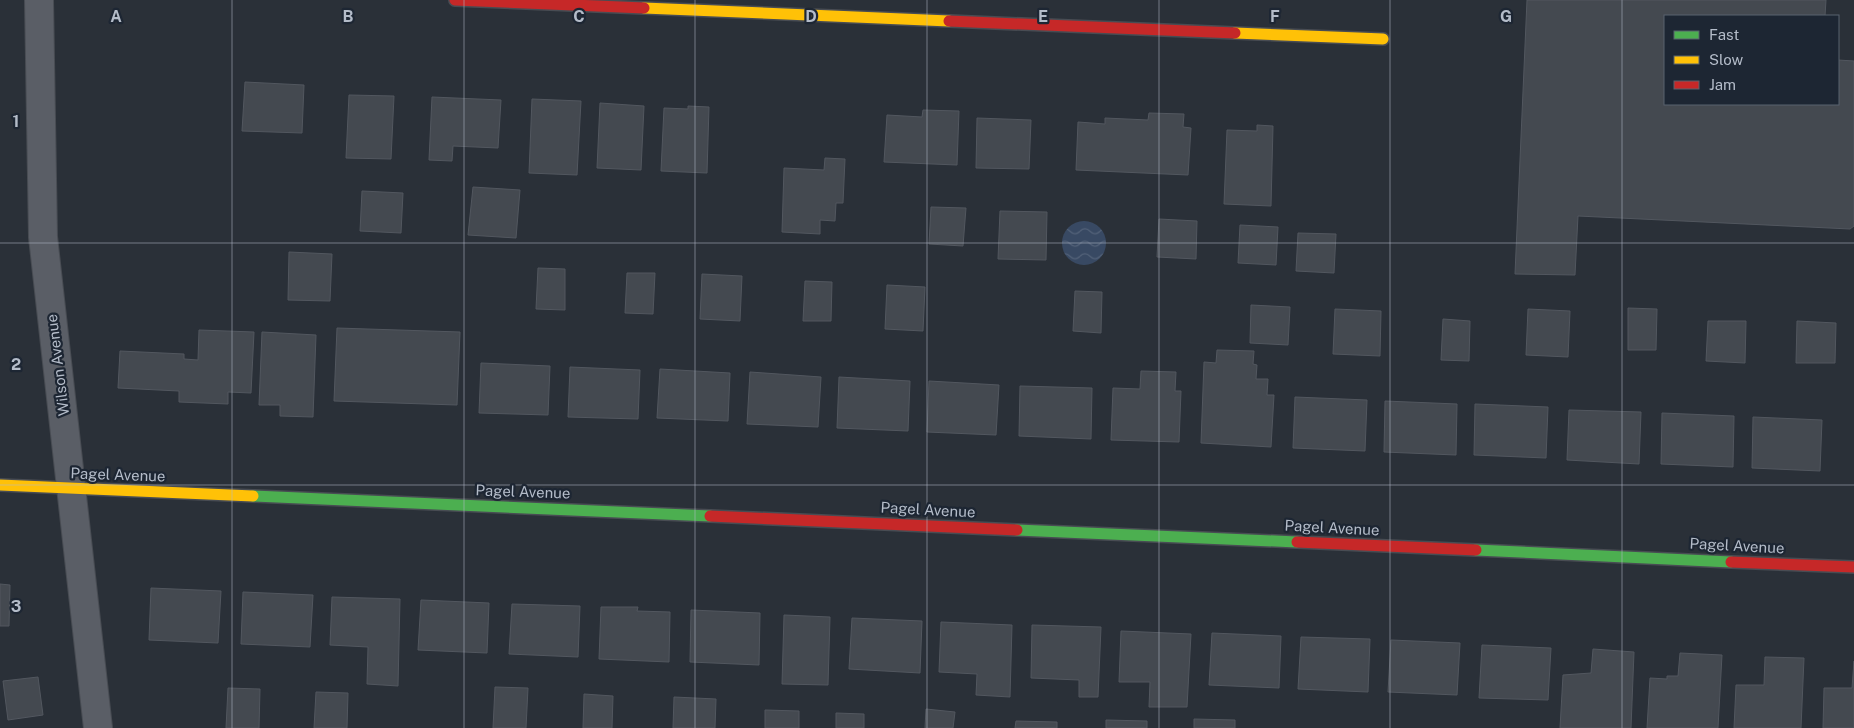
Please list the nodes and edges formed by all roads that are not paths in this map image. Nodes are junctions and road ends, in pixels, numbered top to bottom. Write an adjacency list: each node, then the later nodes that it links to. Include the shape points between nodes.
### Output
1 (39, 0): 5 (street, Wilson Avenue, via 43,237)
2 (455, 0): 3 (street)
3 (1383, 39)
4 (0, 485): 5 (street, Pagel Avenue)
5 (71, 488): 6 (street, Pagel Avenue); 7 (street, Wilson Avenue)
6 (1854, 567)
7 (98, 728)

